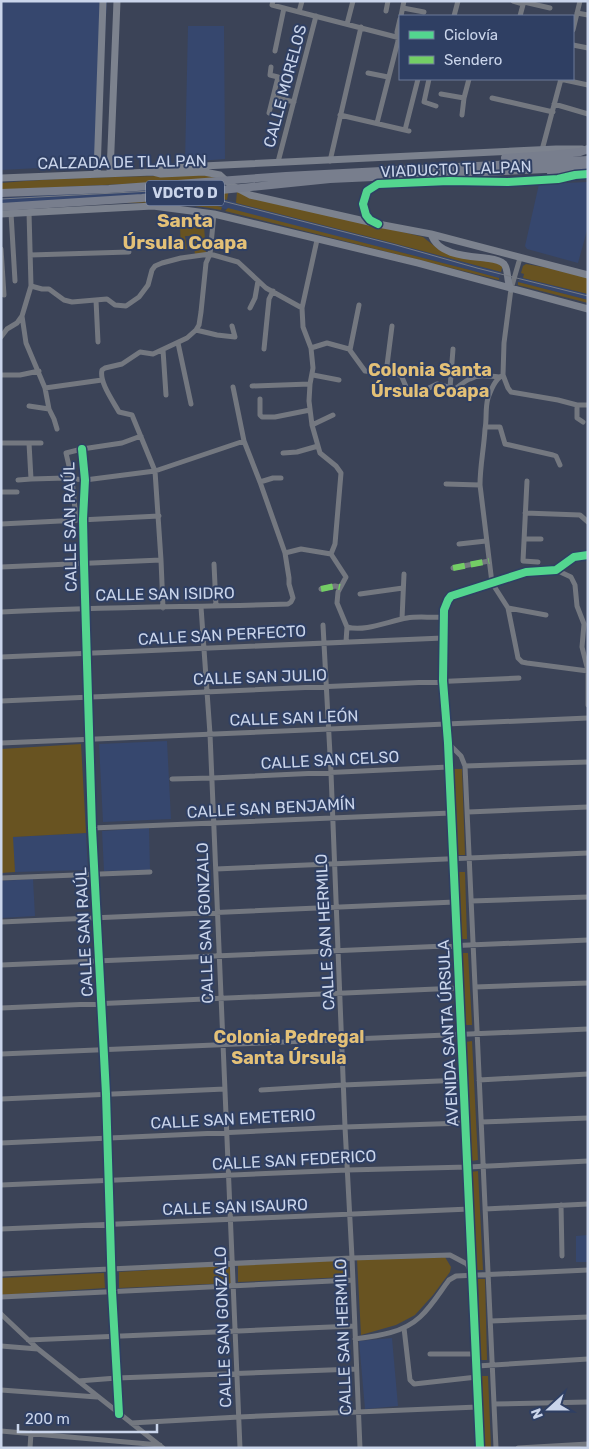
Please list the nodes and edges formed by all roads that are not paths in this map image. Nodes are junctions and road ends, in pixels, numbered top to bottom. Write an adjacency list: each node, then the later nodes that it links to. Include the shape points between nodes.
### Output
1 (103, 1): 39 (main road)
2 (117, 1): 40 (main road)
3 (302, 1): 15 (street)
4 (353, 1): 24 (street)
5 (388, 1): 16 (street)
6 (404, 1): 13 (street)
7 (458, 1): 20 (street)
8 (513, 1): 10 (street)
9 (580, 1): 18 (street)
10 (524, 2): 14 (street); 21 (street)
11 (273, 3): 12 (street)
12 (284, 8): 15 (street); 30 (street)
13 (403, 8): 17 (street); 19 (street)
14 (550, 8)
15 (299, 12): 23 (street)
16 (386, 12)
17 (424, 12)
18 (577, 13): 22 (street); 25 (street)
19 (401, 15)
20 (454, 15)
21 (520, 15)
22 (588, 15)
23 (316, 16): 24 (street); 46 (street, CALLE MORELOS)
24 (347, 24): 26 (street)
25 (574, 26)
26 (361, 27): 27 (street); 52 (street)
27 (399, 37): 33 (street)
28 (574, 45): 29 (street)
29 (588, 48)
30 (275, 51)
31 (271, 67): 43 (street, via 270,75 278,77)
32 (368, 73): 33 (street)
33 (388, 77): 56 (street)
34 (418, 80): 56 (street, via 407,131)
35 (429, 80): 48 (street, via 424,102)
36 (469, 80): 44 (street)
37 (561, 80): 47 (street)
38 (566, 80): 41 (street)
39 (99, 82): 40 (main road); 54 (main road)
40 (113, 83): 55 (main road)
41 (588, 85)
42 (441, 94): 44 (street)
43 (273, 97): 46 (street); 50 (street)
44 (464, 98): 53 (street)
45 (492, 98): 49 (street)
46 (294, 102): 61 (street, CALLE MORELOS)
47 (554, 104): 49 (street); 51 (street)
48 (436, 106)
49 (552, 112): 58 (street)
50 (269, 113)
51 (588, 114)
52 (340, 115): 56 (street); 60 (street)
53 (462, 115)
54 (98, 120): 55 (main road); 66 (main road)
55 (112, 120): 67 (main road)
56 (377, 123)
57 (588, 149): 58 (main road, VIADUCTO TLALPAN); 62 (highway, via 498,158)
58 (542, 150): 60 (main road, VIADUCTO TLALPAN)
59 (588, 160): 62 (highway, VIADUCTO TLALPAN / VDCTO D)
60 (330, 161): 61 (main road, VIADUCTO TLALPAN)
61 (278, 162): 65 (main road, VIADUCTO TLALPAN, via 160,168)
62 (484, 164): 71 (highway, VIADUCTO TLALPAN / VDCTO D)
63 (588, 167): 64 (highway, VIADUCTO TLALPAN / VDCTO D)
64 (504, 170): 69 (highway, via 520,174); 71 (highway, VIADUCTO TLALPAN / VDCTO D)
65 (153, 172): 67 (main road, CALZADA DE TLALPAN); 78 (main road, CALZADA DE TLALPAN, via 220,175 231,185 250,194)
66 (96, 173): 67 (main road, CALZADA DE TLALPAN); 70 (main road, CALZADA DE TLALPAN)
67 (110, 173)
68 (588, 174): 69 (main road, VIADUCTO TLALPAN)
69 (575, 175): 78 (main road, VIADUCTO TLALPAN, via 508,182 378,184 367,191 363,204 366,215)
70 (1, 178)
71 (287, 179): 72 (highway, VIADUCTO TLALPAN / VDCTO D); 73 (highway, VIADUCTO TLALPAN / VDCTO D, via 142,198)
72 (1, 193)
73 (1, 207)
74 (29, 212): 75 (main road); 77 (main road, via 153,206); 84 (street)
75 (11, 213): 76 (main road); 87 (street)
76 (1, 214)
77 (214, 214): 80 (main road); 83 (street)
78 (378, 224): 79 (main road, CALZADA DE TLALPAN)
79 (431, 234): 85 (main road, CALZADA DE TLALPAN); 90 (main road, via 443,249 502,262)
80 (317, 240): 90 (main road, via 418,263); 96 (street)
81 (1, 249): 92 (street)
82 (129, 252): 84 (street)
83 (210, 254): 88 (street, via 238,262); 93 (street, via 155,266 148,285 130,304 119,306 107,299); 101 (street, via 206,263 202,312)
84 (30, 255): 89 (street)
85 (520, 258): 86 (main road, CALZADA DE TLALPAN); 90 (street)
86 (588, 275)
87 (15, 281)
88 (258, 281): 91 (street); 95 (street)
89 (31, 286): 93 (street, via 49,289 72,302); 98 (street)
90 (511, 290): 97 (main road); 114 (street)
91 (272, 291): 96 (street); 106 (street)
92 (4, 295)
93 (96, 300): 103 (street)
94 (359, 305): 109 (street)
95 (250, 308)
96 (302, 308): 105 (street, via 303,326)
97 (588, 309)
98 (22, 316): 102 (street); 110 (street, via 26,343)
99 (232, 326): 101 (street, via 235,337)
100 (392, 326): 111 (street)
101 (196, 330): 104 (street)
102 (1, 337)
103 (98, 342)
104 (178, 343): 108 (street); 124 (street)
105 (311, 348): 109 (street, via 327,344); 113 (street)
106 (264, 349)
107 (453, 349): 121 (street)
108 (163, 350): 115 (street, via 150,355 140,352 122,364 105,368 100,374); 122 (street)
109 (350, 350): 111 (street, via 365,371)
110 (39, 371): 112 (street); 120 (street)
111 (386, 373): 121 (street, via 401,375 411,391 425,390 437,384)
112 (1, 375)
113 (313, 375): 116 (street); 117 (street)
114 (501, 376): 121 (street, via 478,376 455,389); 125 (street, via 512,392); 133 (street, via 488,397)
115 (102, 380): 120 (street); 135 (street, via 119,412 132,415)
116 (339, 380)
117 (310, 384): 118 (street); 129 (street)
118 (252, 386)
119 (233, 387): 136 (street)
120 (45, 388): 128 (street)
121 (450, 388)
122 (166, 395)
123 (260, 400): 129 (street, via 262,418)
124 (192, 404)
125 (577, 405): 126 (street); 131 (street, via 577,418)
126 (588, 405)
127 (29, 406): 128 (street)
128 (49, 409): 134 (street)
129 (310, 410): 132 (street)
130 (333, 415): 132 (street)
131 (583, 422)
132 (312, 425): 140 (street)
133 (486, 427): 143 (street, via 500,427 505,444 556,456); 153 (street)
134 (57, 429)
135 (141, 436): 141 (street, via 122,443); 144 (street)
136 (244, 441): 144 (street); 151 (street)
137 (1, 443): 138 (street)
138 (29, 443): 139 (street); 148 (street)
139 (41, 443)
140 (318, 446): 142 (street); 167 (street, via 322,456 341,473 335,544)
141 (82, 449): 146 (street, via 66,453); 149 (street, CALLE SAN RAÚL)
142 (283, 453)
143 (560, 466)
144 (155, 471): 149 (street); 157 (street)
145 (281, 478): 151 (street)
146 (72, 479): 148 (street); 149 (street); 158 (street)
147 (18, 480): 148 (street)
148 (31, 480)
149 (85, 480): 159 (street, CALLE SAN RAÚL)
150 (526, 481): 156 (street)
151 (260, 482): 166 (street)
152 (446, 484): 153 (street)
153 (480, 484): 164 (street)
154 (1, 492): 155 (street)
155 (18, 492)
156 (525, 513): 160 (street, via 580,515); 162 (street)
157 (159, 516): 159 (street); 169 (street)
158 (76, 519): 159 (street); 161 (street)
159 (83, 519): 172 (street, CALLE SAN RAÚL)
160 (588, 522)
161 (1, 524)
162 (524, 539): 163 (street); 171 (street, via 523,561)
163 (541, 539)
164 (486, 541): 165 (street); 170 (street)
165 (459, 544)
166 (285, 553): 167 (street, via 305,549); 183 (street, CALLE SAN ISIDRO, via 291,602)
167 (331, 554): 179 (street, via 346,574)
168 (588, 555): 176 (street, via 574,557)
169 (161, 560): 172 (street); 186 (street)
170 (488, 562): 175 (street); 178 (street)
171 (538, 562)
172 (84, 564): 174 (street); 185 (street, CALLE SAN RAÚL)
173 (214, 564): 183 (street)
174 (1, 567)
175 (453, 568)
176 (556, 570): 178 (street, via 526,572); 200 (street, via 571,577 575,585 577,606 584,624 582,647)
177 (404, 574): 180 (street)
178 (492, 583): 187 (street); 190 (street, via 451,596)
179 (340, 587): 181 (street); 193 (street, via 337,602)
180 (404, 588): 182 (street); 191 (street)
181 (322, 589)
182 (360, 594)
183 (216, 606): 184 (street, CALLE SAN ISIDRO)
184 (202, 607): 186 (street, CALLE SAN ISIDRO); 197 (street, CALLE SAN GONZALO)
185 (85, 608): 186 (street, CALLE SAN ISIDRO); 188 (street, CALLE SAN ISIDRO); 198 (street, CALLE SAN RAÚL)
186 (163, 608)
187 (508, 608): 189 (street); 200 (street, via 518,658 522,662)
188 (1, 612)
189 (546, 615)
190 (443, 618): 191 (street); 194 (street, AVENIDA SANTA ÚRSULA)
191 (402, 619): 193 (street, via 392,623)
192 (323, 625): 196 (street, CALLE SAN HERMILO)
193 (347, 627): 195 (street)
194 (443, 638): 195 (street, CALLE SAN PERFECTO); 202 (street, AVENIDA SANTA ÚRSULA)
195 (346, 642): 196 (street, CALLE SAN PERFECTO)
196 (324, 643): 197 (street, CALLE SAN PERFECTO); 203 (street, CALLE SAN HERMILO)
197 (205, 649): 198 (street, CALLE SAN PERFECTO); 204 (street, CALLE SAN GONZALO)
198 (87, 654): 199 (street, CALLE SAN PERFECTO); 205 (street, CALLE SAN RAÚL)
199 (1, 657)
200 (588, 671): 207 (street)
201 (519, 678): 202 (street, CALLE SAN JULIO)
202 (443, 681): 203 (street, CALLE SAN JULIO); 209 (street, AVENIDA SANTA ÚRSULA)
203 (327, 687): 204 (street, CALLE SAN JULIO); 210 (street, CALLE SAN HERMILO)
204 (208, 692): 205 (street, CALLE SAN JULIO); 211 (street, CALLE SAN GONZALO)
205 (88, 697): 206 (street, CALLE SAN JULIO); 212 (street, CALLE SAN RAÚL)
206 (1, 701)
207 (588, 704)
208 (588, 718): 209 (street, CALLE SAN LEÓN)
209 (446, 724): 210 (street, CALLE SAN LEÓN); 214 (street, AVENIDA SANTA ÚRSULA)
210 (329, 729): 211 (street, CALLE SAN LEÓN); 218 (street, CALLE SAN HERMILO)
211 (210, 734): 212 (street, CALLE SAN LEÓN); 219 (street, CALLE SAN GONZALO)
212 (90, 740): 213 (street, CALLE SAN LEÓN); 226 (street, CALLE SAN RAÚL)
213 (1, 743)
214 (448, 743): 216 (street); 217 (street, AVENIDA SANTA ÚRSULA)
215 (588, 762): 216 (street)
216 (466, 766): 222 (street, AVENIDA SANTA ÚRSULA)
217 (449, 767): 218 (street, CALLE SAN CELSO); 223 (street, AVENIDA SANTA ÚRSULA)
218 (331, 773): 219 (street, CALLE SAN CELSO); 224 (street, CALLE SAN HERMILO)
219 (212, 778): 220 (street, CALLE SAN CELSO); 225 (street, CALLE SAN GONZALO)
220 (172, 779)
221 (588, 807): 222 (street)
222 (468, 812): 228 (street, AVENIDA SANTA ÚRSULA)
223 (452, 813): 224 (street, CALLE SAN BENJAMÍN); 229 (street, AVENIDA SANTA ÚRSULA)
224 (332, 818): 225 (street, CALLE SAN BENJAMÍN); 230 (street, CALLE SAN HERMILO)
225 (214, 824): 226 (street, CALLE SAN BENJAMÍN); 231 (street, CALLE SAN GONZALO)
226 (92, 828): 233 (street, CALLE SAN RAÚL)
227 (588, 854): 228 (street)
228 (470, 858): 229 (street); 236 (street, AVENIDA SANTA ÚRSULA)
229 (454, 859): 230 (street); 237 (street, AVENIDA SANTA ÚRSULA)
230 (334, 864): 231 (street); 238 (street, CALLE SAN HERMILO)
231 (216, 869): 239 (street, CALLE SAN GONZALO)
232 (150, 872): 233 (street)
233 (94, 874): 234 (street); 240 (street, CALLE SAN RAÚL)
234 (1, 878)
235 (588, 896): 236 (street)
236 (471, 901): 243 (street, AVENIDA SANTA ÚRSULA)
237 (456, 902): 238 (street); 244 (street, AVENIDA SANTA ÚRSULA)
238 (336, 907): 239 (street); 245 (street, CALLE SAN HERMILO)
239 (218, 912): 240 (street); 246 (street, CALLE SAN GONZALO)
240 (97, 917): 241 (street); 247 (street, CALLE SAN RAÚL)
241 (1, 922)
242 (588, 940): 243 (street)
243 (473, 944): 244 (street); 250 (street, AVENIDA SANTA ÚRSULA)
244 (458, 945): 245 (street); 251 (street, AVENIDA SANTA ÚRSULA)
245 (338, 950): 246 (street); 252 (street, CALLE SAN HERMILO)
246 (219, 955): 247 (street); 253 (street, CALLE SAN GONZALO)
247 (99, 960): 248 (street); 254 (street, CALLE SAN RAÚL)
248 (1, 965)
249 (588, 983): 250 (street)
250 (475, 987): 257 (street, AVENIDA SANTA ÚRSULA)
251 (460, 988): 252 (street); 258 (street, AVENIDA SANTA ÚRSULA)
252 (340, 992): 253 (street); 259 (street, CALLE SAN HERMILO)
253 (221, 998): 254 (street); 260 (street, CALLE SAN GONZALO)
254 (101, 1003): 255 (street); 261 (street, CALLE SAN RAÚL)
255 (1, 1008)
256 (588, 1029): 257 (street)
257 (477, 1033): 258 (street); 265 (street, AVENIDA SANTA ÚRSULA)
258 (462, 1034): 259 (street); 264 (street, AVENIDA SANTA ÚRSULA)
259 (342, 1039): 260 (street); 266 (street, CALLE SAN HERMILO)
260 (223, 1044): 261 (street); 267 (street, CALLE SAN GONZALO)
261 (103, 1049): 262 (street); 269 (street, CALLE SAN RAÚL)
262 (1, 1054)
263 (588, 1074): 265 (street)
264 (463, 1080): 266 (street); 273 (street, AVENIDA SANTA ÚRSULA)
265 (479, 1080): 272 (street, AVENIDA SANTA ÚRSULA)
266 (343, 1085): 268 (street); 274 (street, CALLE SAN HERMILO)
267 (225, 1089): 269 (street); 275 (street, CALLE SAN GONZALO)
268 (261, 1090)
269 (106, 1094): 270 (street); 276 (street, CALLE SAN RAÚL)
270 (1, 1099)
271 (588, 1118): 272 (street)
272 (481, 1122): 279 (street, AVENIDA SANTA ÚRSULA)
273 (466, 1123): 274 (street, CALLE SAN EMETERIO); 280 (street, AVENIDA SANTA ÚRSULA)
274 (345, 1126): 275 (street, CALLE SAN EMETERIO); 281 (street, CALLE SAN HERMILO)
275 (227, 1132): 276 (street, CALLE SAN EMETERIO); 282 (street, CALLE SAN GONZALO)
276 (107, 1138): 277 (street, CALLE SAN EMETERIO); 283 (street, CALLE SAN RAÚL)
277 (1, 1143)
278 (588, 1161): 279 (street, CALLE SAN FEDERICO)
279 (482, 1166): 280 (street, CALLE SAN FEDERICO); 288 (street, AVENIDA SANTA ÚRSULA)
280 (468, 1167): 281 (street, CALLE SAN FEDERICO); 287 (street, AVENIDA SANTA ÚRSULA)
281 (347, 1170): 282 (street, CALLE SAN FEDERICO); 289 (street, CALLE SAN HERMILO)
282 (228, 1176): 283 (street, CALLE SAN FEDERICO); 290 (street, CALLE SAN GONZALO)
283 (109, 1181): 284 (street, CALLE SAN FEDERICO); 291 (street, CALLE SAN RAÚL)
284 (1, 1185)
285 (588, 1204): 286 (street)
286 (561, 1205): 288 (street); 293 (street)
287 (470, 1209): 289 (street, CALLE SAN ISAURO); 300 (street, AVENIDA SANTA ÚRSULA)
288 (485, 1210): 299 (street, AVENIDA SANTA ÚRSULA)
289 (349, 1214): 290 (street, CALLE SAN ISAURO); 294 (street, CALLE SAN HERMILO)
290 (230, 1219): 291 (street, CALLE SAN ISAURO); 295 (street, CALLE SAN GONZALO)
291 (110, 1224): 292 (street, CALLE SAN ISAURO); 296 (street, CALLE SAN RAÚL)
292 (1, 1229)
293 (562, 1256)
294 (352, 1258): 295 (street); 300 (street, via 450,1255 467,1264); 301 (street, CALLE SAN HERMILO)
295 (232, 1263): 296 (street); 302 (street, CALLE SAN GONZALO)
296 (112, 1269): 298 (street); 303 (street, CALLE SAN RAÚL)
297 (588, 1270): 299 (street)
298 (1, 1274)
299 (488, 1275): 300 (street); 307 (street, AVENIDA SANTA ÚRSULA)
300 (472, 1276): 309 (street, via 456,1276 449,1280 422,1315); 317 (street, AVENIDA SANTA ÚRSULA)
301 (352, 1280): 302 (street); 308 (street, CALLE SAN HERMILO)
302 (233, 1285): 303 (street); 310 (street, CALLE SAN GONZALO)
303 (112, 1291): 304 (street); 311 (street, CALLE SAN RAÚL)
304 (1, 1297)
305 (1, 1314): 313 (street)
306 (588, 1317): 307 (street)
307 (491, 1321): 319 (street, AVENIDA SANTA ÚRSULA)
308 (354, 1326): 310 (street); 312 (street, CALLE SAN HERMILO)
309 (404, 1328): 312 (street); 323 (street, via 412,1383)
310 (235, 1331): 311 (street); 322 (street, CALLE SAN GONZALO)
311 (115, 1336): 313 (street); 324 (street, CALLE SAN RAÚL)
312 (355, 1339): 321 (street, CALLE SAN HERMILO)
313 (28, 1340): 315 (street)
314 (1, 1346): 315 (street)
315 (38, 1349): 325 (street)
316 (430, 1354): 317 (street)
317 (476, 1354): 320 (street, AVENIDA SANTA ÚRSULA)
318 (588, 1359): 319 (street)
319 (492, 1364): 320 (street); 329 (street, AVENIDA SANTA ÚRSULA)
320 (477, 1366): 323 (street, AVENIDA SANTA ÚRSULA)
321 (356, 1369): 322 (street); 331 (street, CALLE SAN HERMILO)
322 (237, 1374): 324 (street); 333 (street, CALLE SAN GONZALO)
323 (477, 1376): 330 (street, AVENIDA SANTA ÚRSULA)
324 (117, 1378): 325 (street); 332 (street, CALLE SAN RAÚL)
325 (78, 1381): 327 (street)
326 (1, 1390): 327 (street)
327 (98, 1397): 332 (street)
328 (588, 1402): 329 (street)
329 (494, 1404): 343 (street, AVENIDA SANTA ÚRSULA)
330 (478, 1407): 331 (street); 342 (street, AVENIDA SANTA ÚRSULA)
331 (358, 1412): 333 (street); 341 (street, CALLE SAN HERMILO)
332 (120, 1414): 334 (street)
333 (239, 1417): 334 (street); 340 (street, CALLE SAN GONZALO)
334 (131, 1423): 338 (street)
335 (1, 1431): 336 (street)
336 (31, 1433): 338 (street); 339 (street)
337 (588, 1444): 344 (street)
338 (162, 1447)
339 (30, 1448)
340 (240, 1448)
341 (360, 1448)
342 (480, 1448)
343 (496, 1448)
344 (518, 1448)

